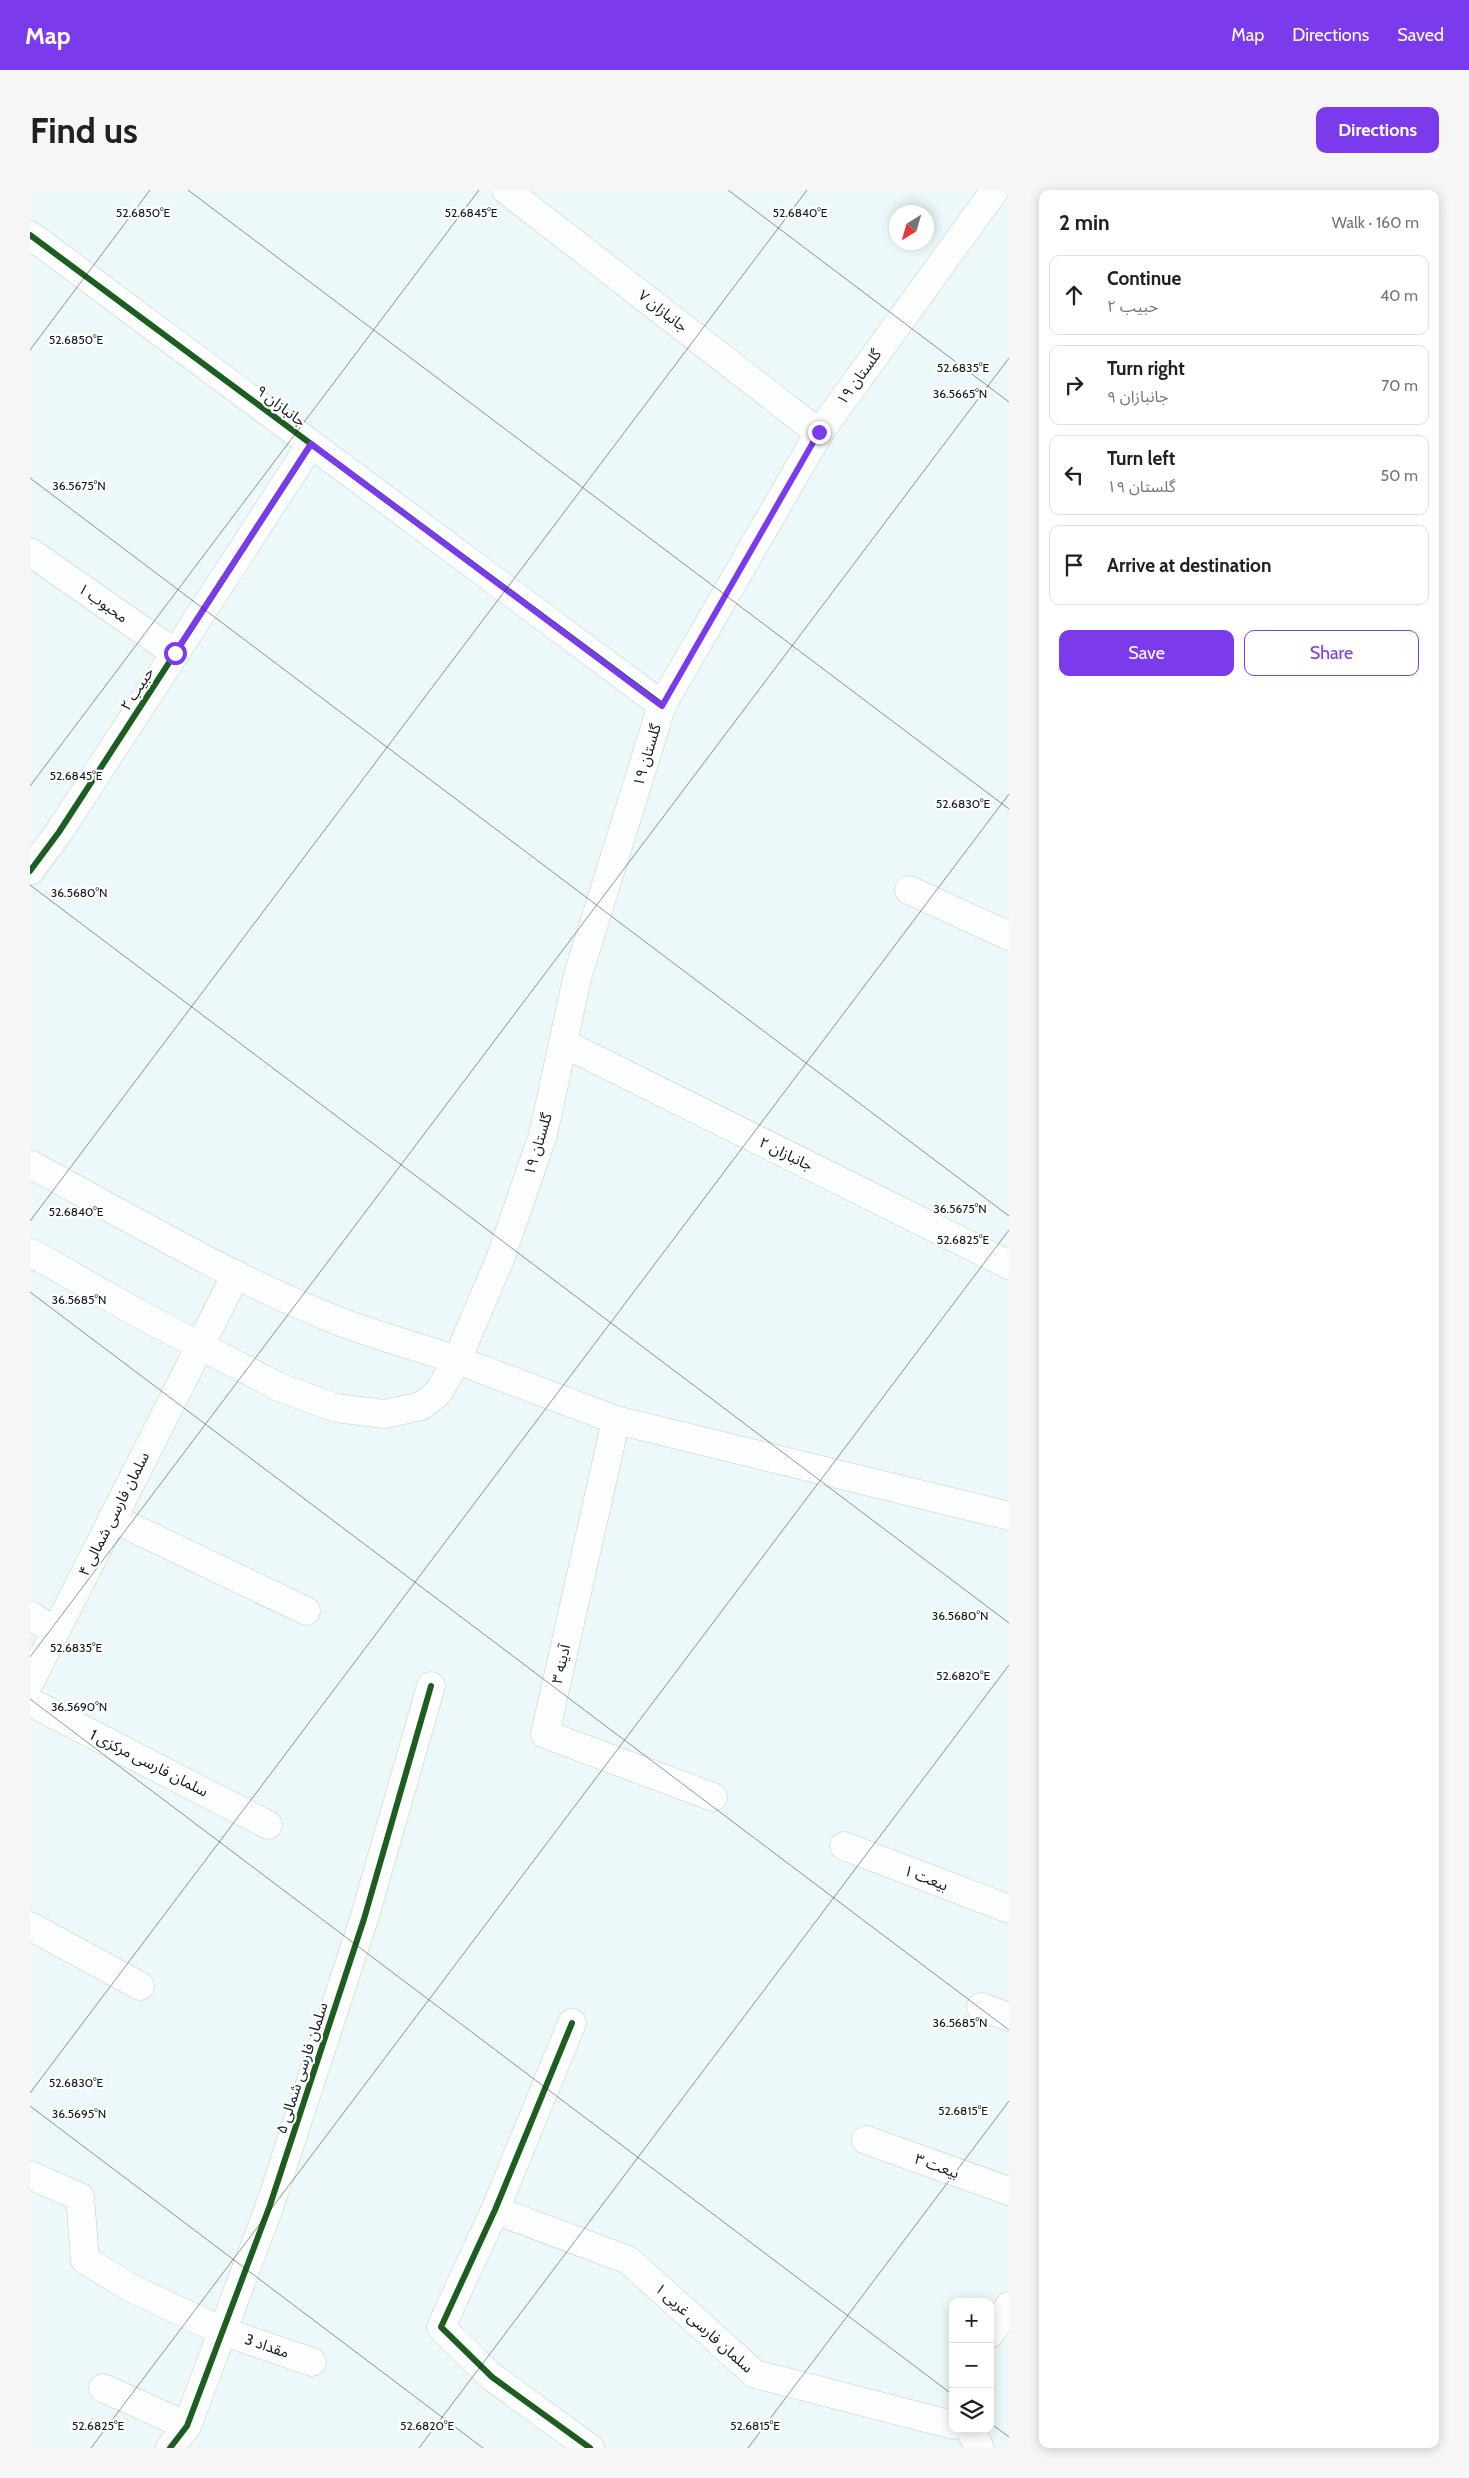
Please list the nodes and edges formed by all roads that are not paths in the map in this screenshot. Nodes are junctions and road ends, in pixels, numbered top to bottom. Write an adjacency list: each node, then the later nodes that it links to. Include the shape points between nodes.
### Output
1 (506, 190): 4 (street, جانبازان ۷)
2 (995, 190): 4 (street, گلستان ۱۹)
3 (30, 235): 5 (street, جانبازان ۹)
4 (819, 432): 8 (street, گلستان ۱۹)
5 (311, 444): 7 (street, حبیب ۲); 8 (street, جانبازان ۹)
6 (30, 552): 7 (street, محبوب ۱)
7 (175, 653): 9 (street, حبیب ۲, via 59,832)
8 (662, 706): 12 (street, گلستان ۱۹, via 577,978)
9 (30, 871)
10 (909, 890): 11 (street)
11 (1009, 936)
12 (563, 1043): 15 (street, جانبازان ۲); 18 (street, گلستان ۱۹, via 543,1135 500,1259)
13 (30, 1164): 16 (street)
14 (30, 1252): 17 (street, گلستان ۱۹)
15 (1009, 1265)
16 (236, 1274): 17 (street, سلمان فارسی شمالی ۴); 18 (street, via 340,1322)
17 (200, 1346): 18 (street, گلستان ۱۹, via 279,1387 336,1408 385,1414 421,1406 438,1393); 21 (street, سلمان فارسی شمالی ۴)
18 (457, 1360): 19 (street)
19 (616, 1420): 20 (street); 28 (street, آدینه ۳, via 545,1734)
20 (1009, 1516)
21 (112, 1518): 22 (street); 24 (street, سلمان فارسی شمالی ۴)
22 (306, 1611)
23 (30, 1615): 24 (street)
24 (55, 1632): 25 (street, سلمان فارسی شمالی ۴)
25 (30, 1682)
26 (431, 1686): 43 (street, سلمان فارسی شمالی ۵, via 364,1919 270,2205)
27 (30, 1702): 29 (street, سلمان فارسی مرکزی 1)
28 (713, 1797)
29 (268, 1825)
30 (844, 1846): 31 (street, بیعت ۱)
31 (1009, 1909)
32 (30, 1926): 33 (street)
33 (140, 1986)
34 (981, 2006): 35 (street)
35 (1009, 2017)
36 (572, 2023): 40 (street)
37 (866, 2140): 39 (street, بیعت ۳)
38 (30, 2175): 43 (street, مقداد 3, via 80,2197 85,2260 129,2287)
39 (1009, 2192)
40 (495, 2210): 46 (street, سلمان فارسی غربی ۱, via 628,2260 755,2374); 50 (street, via 441,2328 492,2376)
41 (1009, 2306): 42 (street)
42 (994, 2328)
43 (222, 2331): 44 (street, مقداد 3); 47 (street, سلمان فارسی شمالی ۵)
44 (312, 2362)
45 (103, 2388): 47 (street)
46 (949, 2424)
47 (187, 2426): 49 (street, سلمان فارسی شمالی ۵)
48 (971, 2433): 51 (street)
49 (170, 2448)
50 (590, 2448)
51 (980, 2448)

